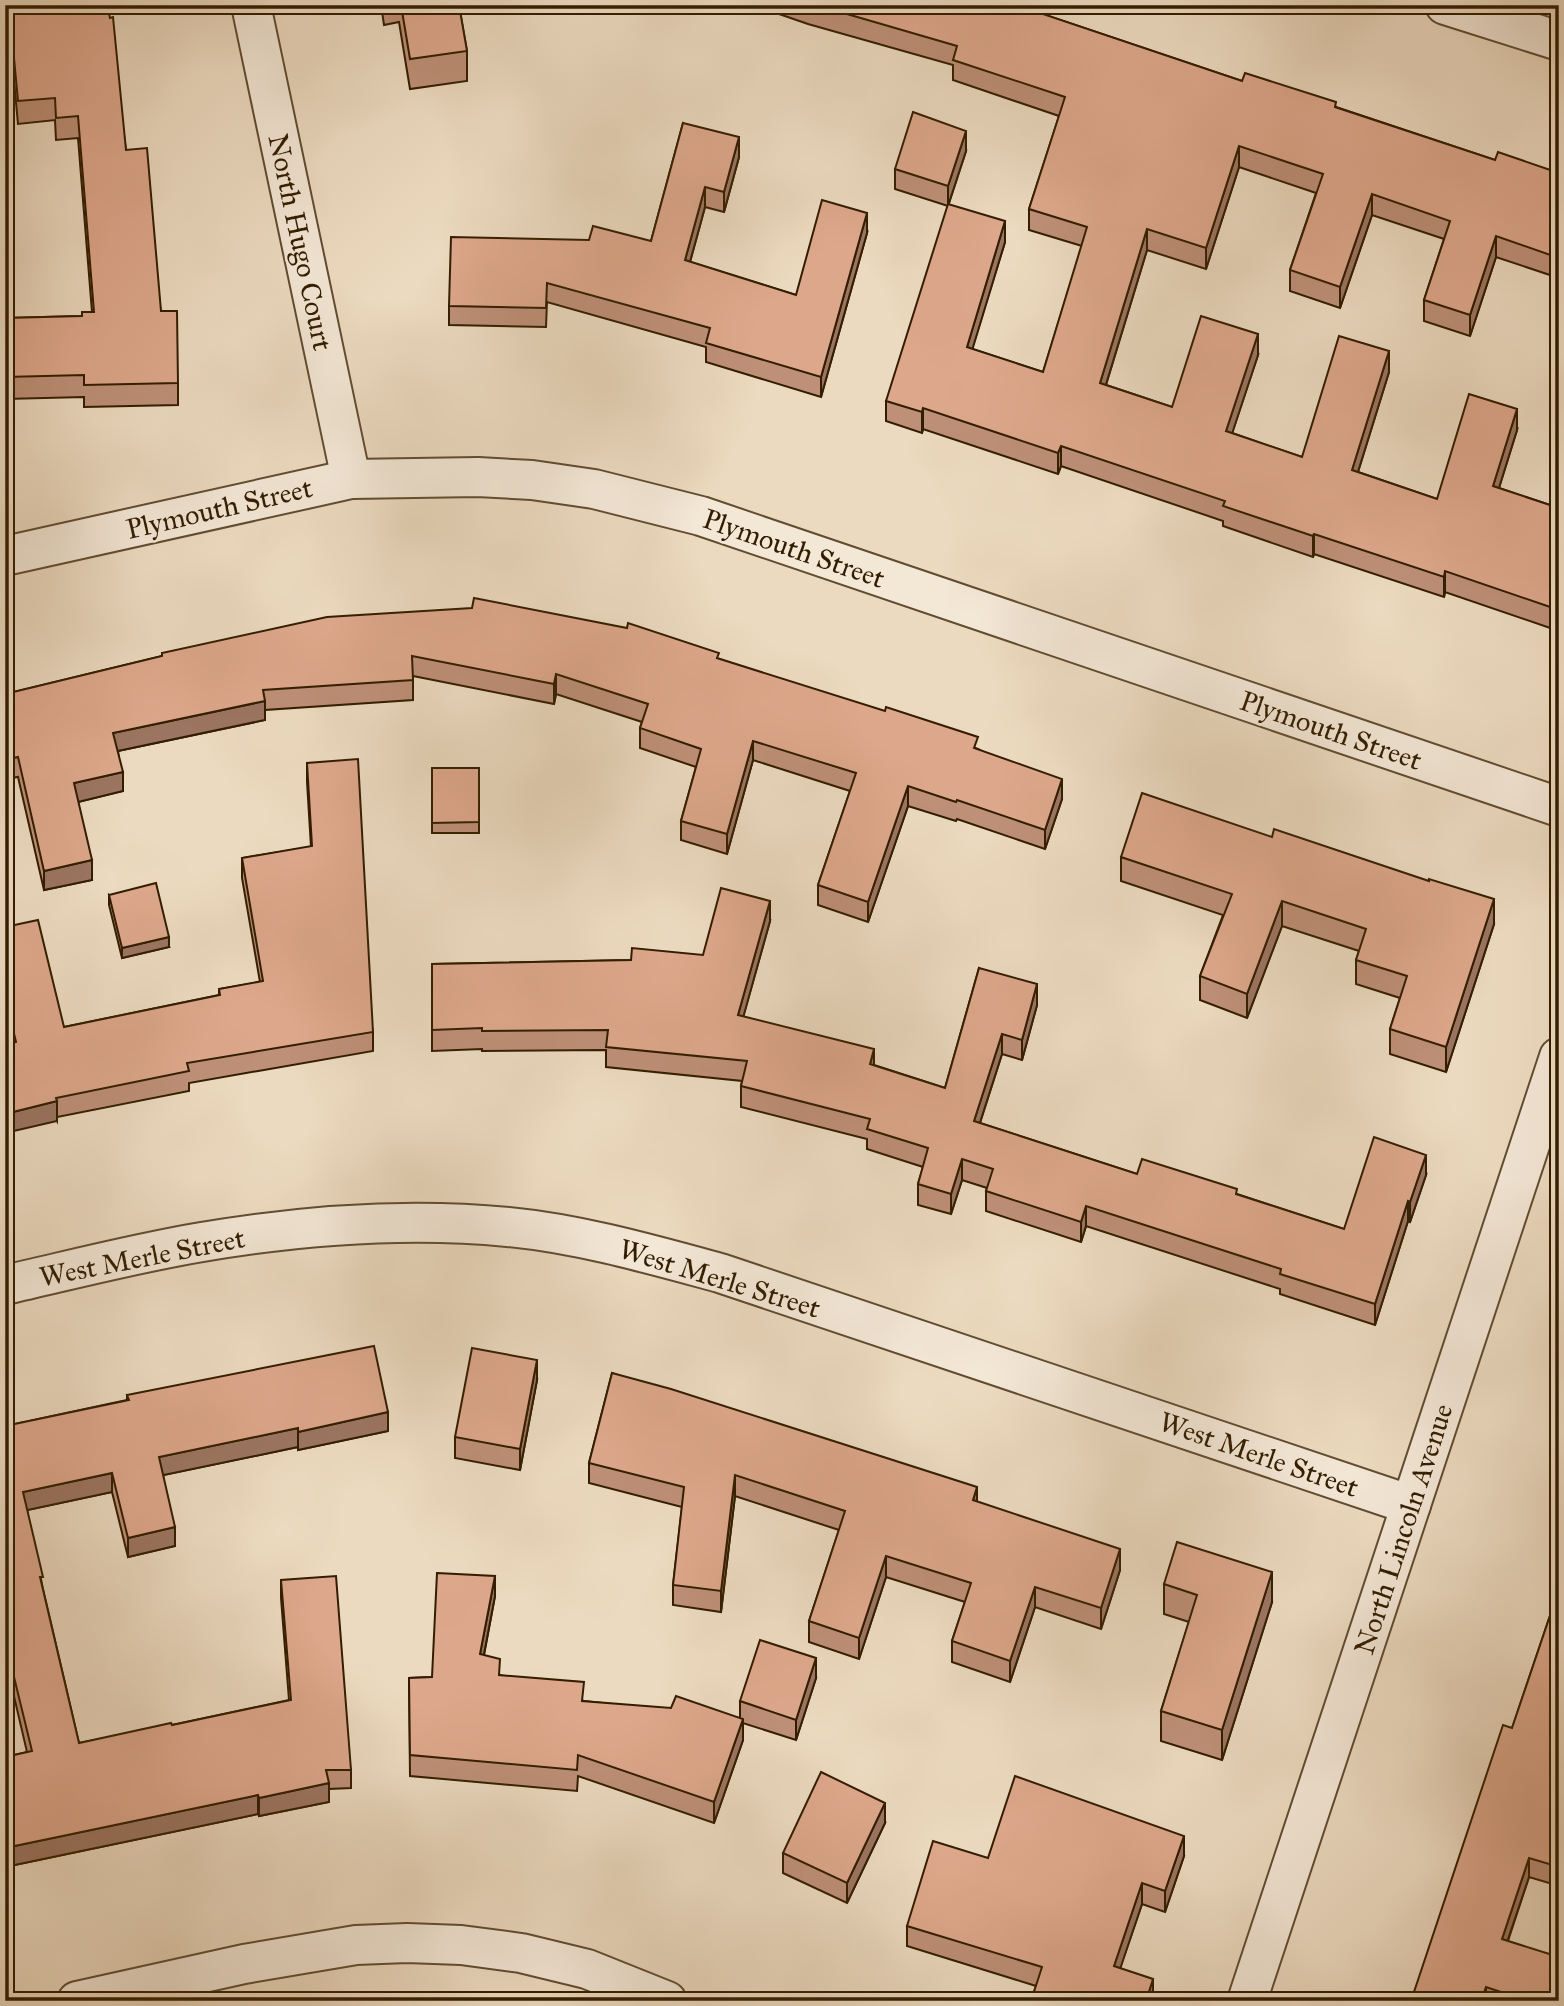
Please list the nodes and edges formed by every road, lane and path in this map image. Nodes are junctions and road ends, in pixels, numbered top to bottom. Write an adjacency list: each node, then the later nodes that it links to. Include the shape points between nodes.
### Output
1 (251, 5): 4 (street, North Hugo Court)
2 (1445, 5): 3 (street)
3 (1559, 41)
4 (351, 479): 5 (street, Plymouth Street); 6 (street, Plymouth Street, via 532,480 593,489 701,516)
5 (5, 556)
6 (1559, 807)
7 (1559, 1058): 9 (street, North Lincoln Avenue)
8 (5, 1284): 9 (street, West Merle Street, via 201,1242 321,1226 444,1223 510,1227 620,1246 720,1273)
9 (1411, 1505): 12 (street, North Lincoln Avenue)
10 (77, 2001): 11 (street, via 244,1964 356,1945 407,1943 521,1953 587,1969)
11 (667, 2001)
12 (1247, 2001)

